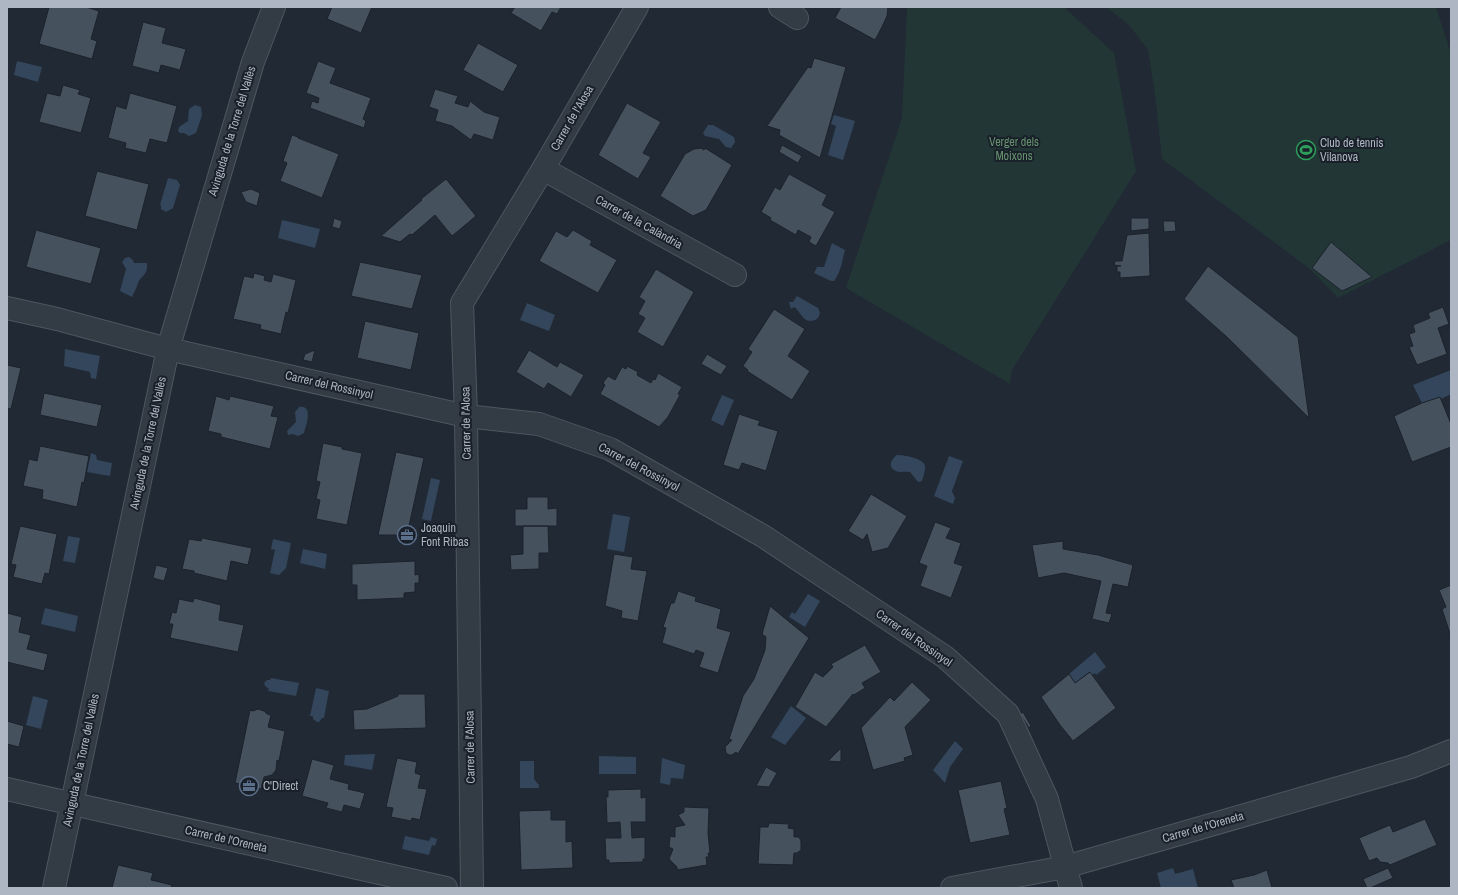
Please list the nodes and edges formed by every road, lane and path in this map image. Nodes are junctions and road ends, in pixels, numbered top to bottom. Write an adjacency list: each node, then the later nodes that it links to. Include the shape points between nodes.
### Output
1 (274, 7): 6 (street, Avinguda de la Torre del Vallès, via 253,62)
2 (637, 7): 3 (street, Carrer de l'Alosa)
3 (543, 169): 4 (street, Carrer de la Calàndria); 7 (street, Carrer de l'Alosa, via 462,303)
4 (735, 275)
5 (7, 308): 6 (street, Carrer del Rossinyol)
6 (168, 348): 7 (street, Carrer del Rossinyol); 10 (street, Avinguda de la Torre del Vallès)
7 (466, 416): 11 (street, Carrer del Rossinyol, via 539,424 610,449 763,536 945,657 1008,714 1047,799); 14 (street, Carrer de l'Alosa)
8 (1451, 751): 11 (street, Carrer de l'Oreneta, via 1410,768)
9 (7, 789): 10 (street, Carrer de l'Oreneta)
10 (71, 804): 12 (street, Avinguda de la Torre del Vallès); 13 (street, Carrer de l'Oreneta)
11 (1068, 878): 15 (street, Carrer de l'Oreneta)
12 (54, 888)
13 (446, 888)
14 (472, 888)
15 (952, 888)

